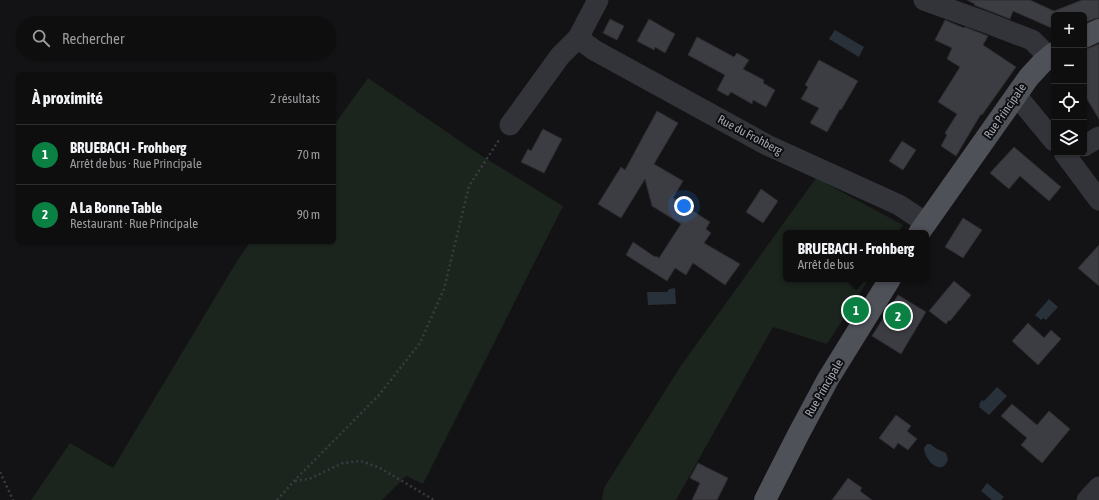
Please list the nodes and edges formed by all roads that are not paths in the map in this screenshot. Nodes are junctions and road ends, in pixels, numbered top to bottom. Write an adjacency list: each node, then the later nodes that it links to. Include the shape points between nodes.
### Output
1 (598, 0): 5 (street)
2 (924, 0): 6 (street, via 1032,40)
3 (1099, 30): 4 (main road)
4 (1087, 36)
5 (578, 38): 9 (street, via 560,56); 15 (street, Rue du Frohberg, via 594,50 767,145 899,206)
6 (1051, 54)
7 (1051, 56): 8 (main road, Rue Principale, via 1035,70)
8 (1016, 95): 10 (street); 15 (main road, Rue Principale)
9 (510, 125)
10 (1051, 136)
11 (1099, 137): 12 (street)
12 (1087, 144)
13 (1068, 156): 14 (street)
14 (1099, 200)
15 (923, 228)
16 (888, 282): 18 (main road, Rue Principale, via 828,379)
17 (1099, 487): 19 (street)
18 (765, 500)
19 (1088, 500)

